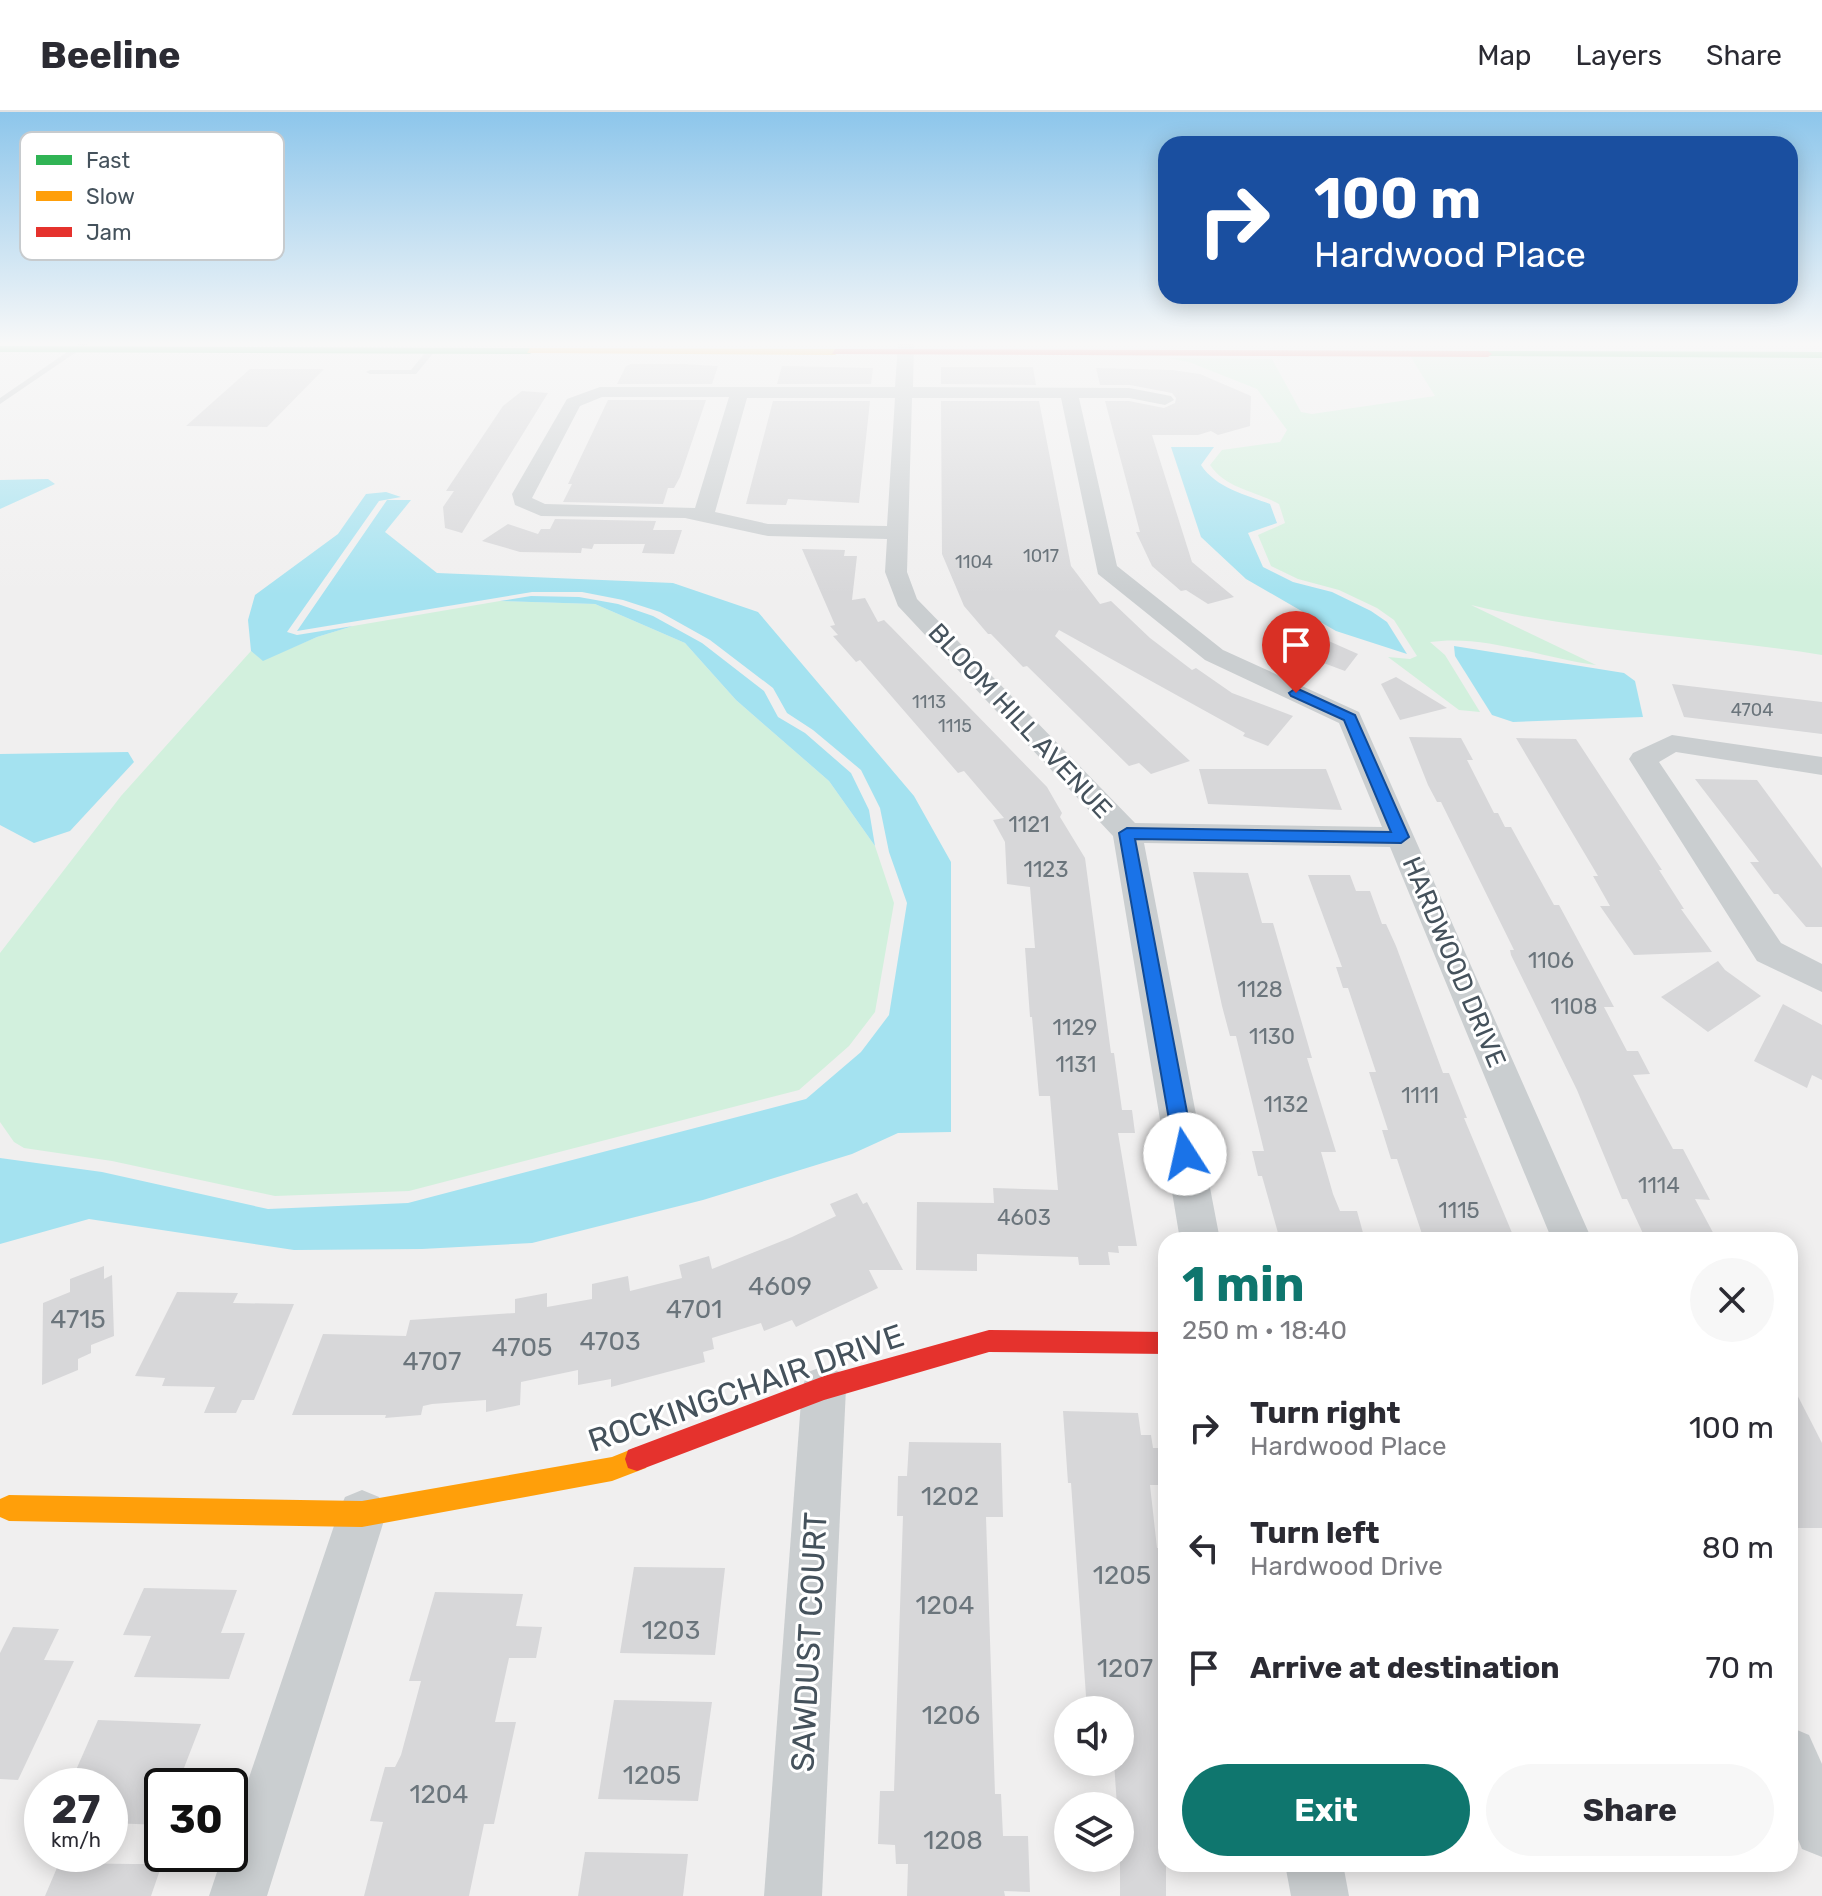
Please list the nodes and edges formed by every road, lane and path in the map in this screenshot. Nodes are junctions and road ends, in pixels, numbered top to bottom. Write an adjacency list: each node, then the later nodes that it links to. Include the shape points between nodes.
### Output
1 (559, 427): 5 (street, via 522,494 528,506)
2 (729, 427): 5 (street)
3 (903, 427): 6 (street, BLOOM HILL AVENUE)
4 (1076, 427): 9 (street, HARDWOOD DRIVE, via 1106,569 1214,655 1350,718)
5 (704, 513): 6 (street, via 768,530)
6 (898, 533): 8 (street, BLOOM HILL AVENUE, via 896,572 906,601)
7 (1822, 766): 10 (street, via 1672,743 1643,759 1769,952)
8 (1127, 833): 9 (street); 11 (street, BLOOM HILL AVENUE)
9 (1401, 837): 12 (street, HARDWOOD DRIVE)
10 (1822, 979)
11 (1199, 1232)
12 (1569, 1232)
13 (1158, 1343): 14 (main road, ROCKINGCHAIR DRIVE, via 989,1341)
14 (824, 1388): 16 (main road, ROCKINGCHAIR DRIVE, via 612,1469); 21 (street, SAWDUST COURT)
15 (9, 1508): 16 (main road, ROCKINGCHAIR DRIVE)
16 (362, 1514): 20 (street)
17 (1798, 1773): 18 (street)
18 (1822, 1829)
19 (1316, 1872): 22 (street)
20 (238, 1896)
21 (793, 1896)
22 (1320, 1896)

